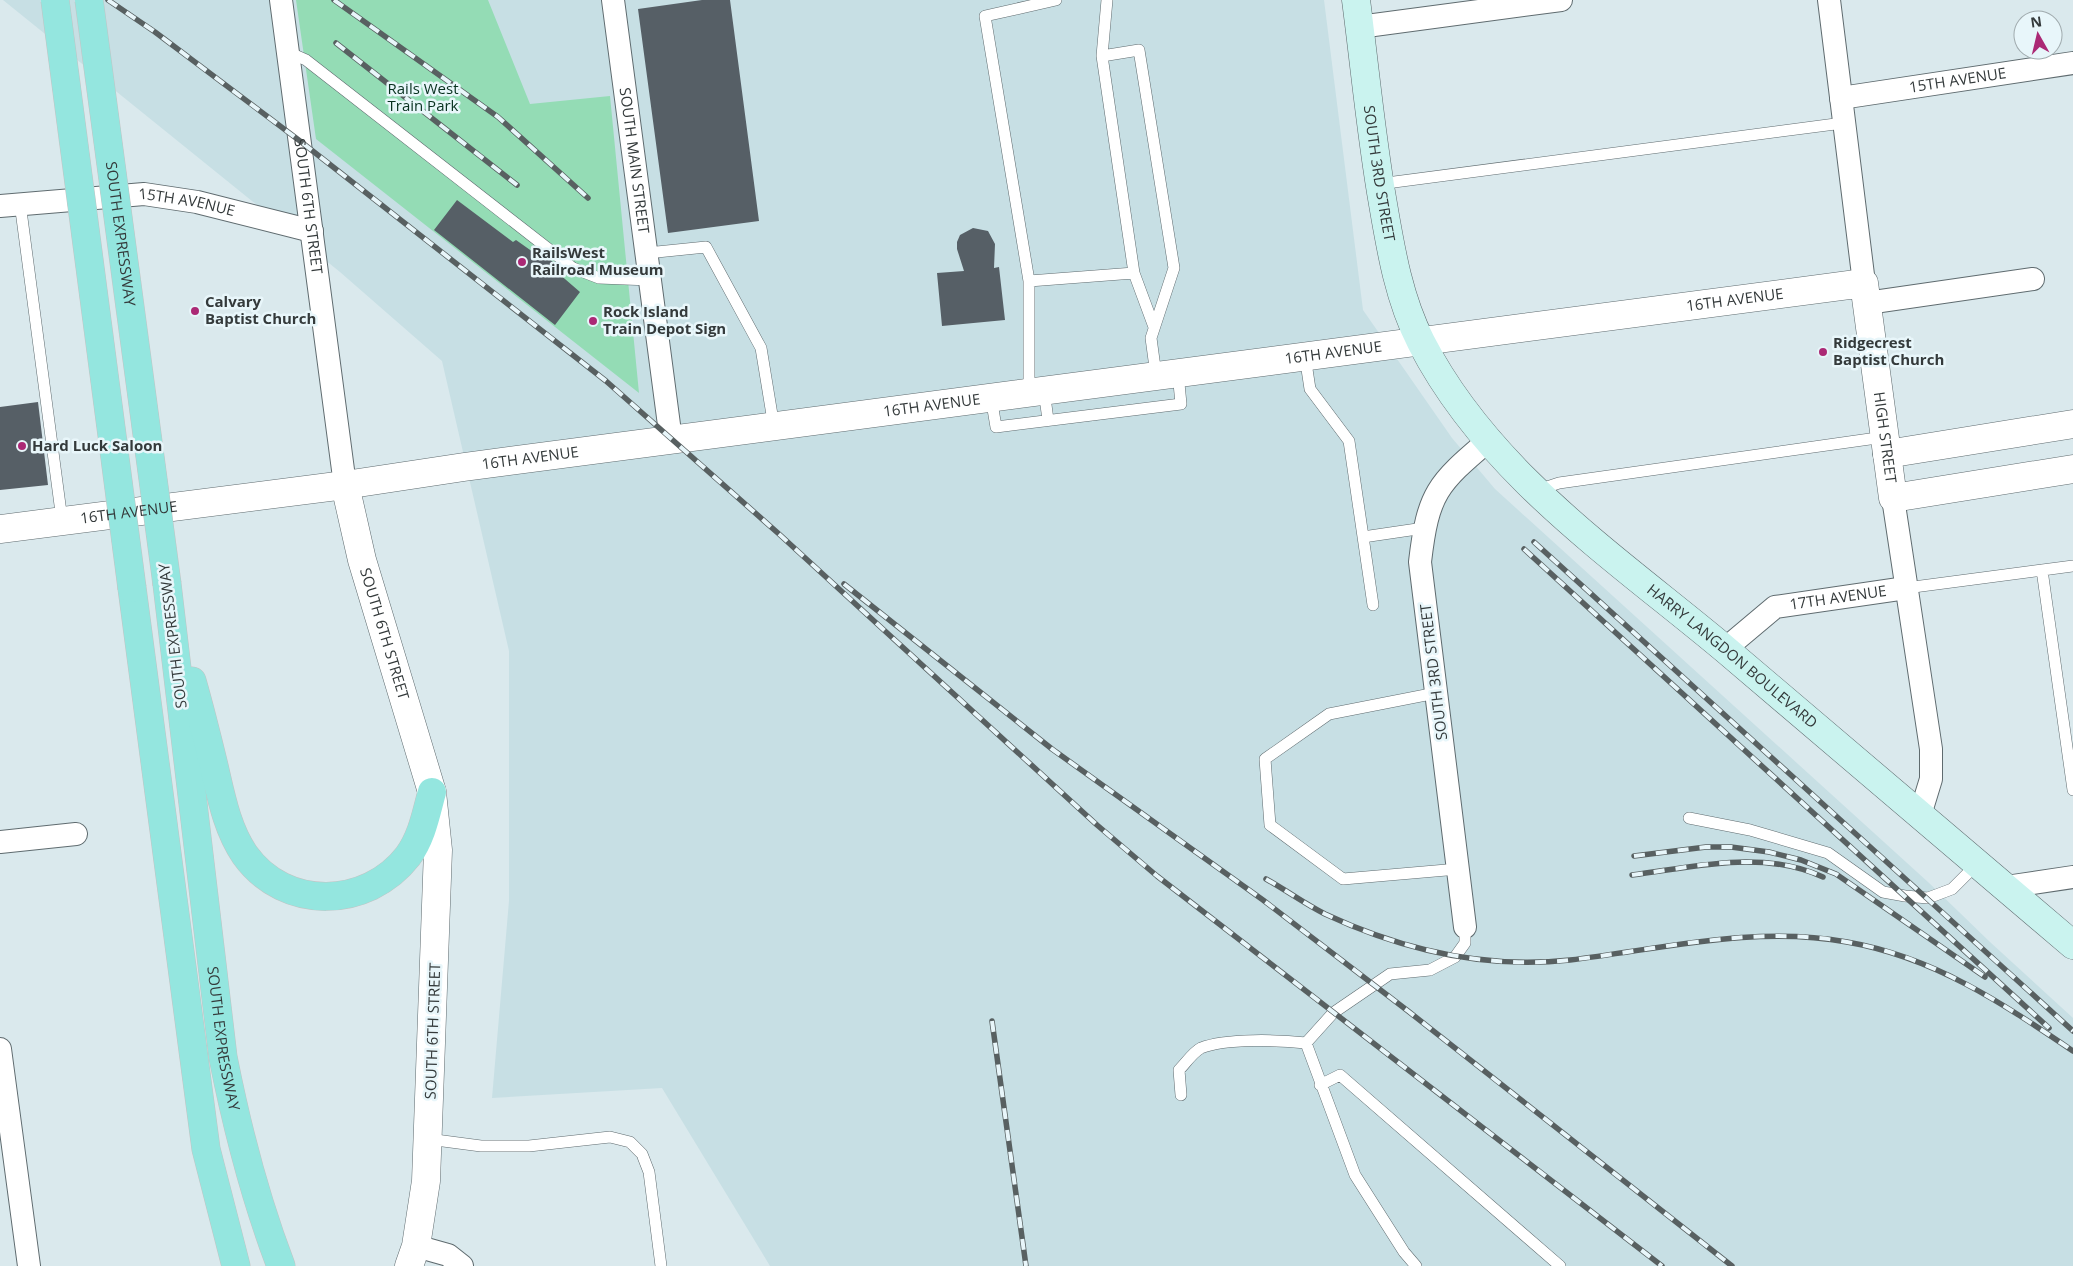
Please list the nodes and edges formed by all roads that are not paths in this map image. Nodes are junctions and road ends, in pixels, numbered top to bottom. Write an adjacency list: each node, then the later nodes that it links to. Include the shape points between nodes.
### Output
1 (55, 0): 74 (main road, SOUTH EXPRESSWAY, bridge, via 206,1149)
2 (89, 0): 47 (main road, SOUTH EXPRESSWAY, bridge)
3 (281, 0): 11 (street, SOUTH 6TH STREET)
4 (613, 0): 19 (street, SOUTH MAIN STREET)
5 (1056, 0): 23 (lane, via 985,16)
6 (1106, 0): 12 (lane)
7 (1356, 0): 10 (main road, SOUTH 3RD STREET)
8 (1561, 0): 10 (street)
9 (1829, 0): 14 (street, HIGH STREET)
10 (1359, 27): 16 (main road, SOUTH 3RD STREET)
11 (288, 52): 18 (street, SOUTH 6TH STREET); 22 (lane, via 306,60 573,268 599,278)
12 (1102, 56): 20 (lane); 25 (lane, via 1139,50 1174,268)
13 (2073, 63): 14 (street, 15TH AVENUE)
14 (1841, 98): 15 (street, HIGH STREET)
15 (1843, 123): 16 (lane); 24 (street, HIGH STREET)
16 (1379, 184): 26 (main road, SOUTH 3RD STREET, via 1401,293)
17 (10, 205): 18 (street, 15TH AVENUE, via 144,194 196,202); 41 (lane)
18 (312, 231): 38 (street, SOUTH 6TH STREET)
19 (647, 253): 22 (street, SOUTH MAIN STREET); 33 (lane, via 706,247 761,348)
20 (1134, 273): 23 (lane); 25 (lane)
21 (2033, 278): 24 (street, 16TH AVENUE)
22 (650, 280): 34 (street, SOUTH MAIN STREET)
23 (1029, 281): 29 (lane)
24 (1865, 293): 26 (street, 16TH AVENUE); 36 (street, HIGH STREET)
25 (1154, 327): 28 (lane, via 1151,338)
26 (1421, 341): 27 (street, 16TH AVENUE); 35 (main road, HARRY LANGDON BOULEVARD, via 1450,389)
27 (1305, 356): 28 (street, 16TH AVENUE); 44 (lane, via 1310,389 1349,441)
28 (1167, 374): 29 (street, 16TH AVENUE); 31 (lane, via 1181,404)
29 (1037, 391): 30 (street, 16TH AVENUE); 31 (lane)
30 (992, 397): 31 (lane, via 996,426); 33 (street, 16TH AVENUE)
31 (1048, 420)
32 (2073, 424): 36 (street)
33 (774, 427): 34 (street, 16TH AVENUE)
34 (671, 440): 38 (street, 16TH AVENUE)
35 (1489, 440): 39 (main road, HARRY LANGDON BOULEVARD); 42 (street, SOUTH 3RD STREET, via 1442,484 1432,499)
36 (1886, 446): 39 (lane, via 1559,483); 40 (street, HIGH STREET)
37 (2073, 469): 40 (street)
38 (345, 485): 41 (street, 16TH AVENUE); 53 (street, SOUTH 6TH STREET, via 362,560)
39 (1537, 490): 50 (main road, HARRY LANGDON BOULEVARD)
40 (1893, 498): 48 (street, HIGH STREET)
41 (62, 520): 43 (street, 16TH AVENUE)
42 (1424, 528): 44 (lane); 51 (street, SOUTH 3RD STREET, via 1420,562)
43 (0, 529)
44 (1363, 537): 49 (lane)
45 (2073, 566): 46 (lane)
46 (2042, 570): 48 (lane); 52 (lane)
47 (167, 584): 53 (main road, via 230,823 245,855 259,872 294,891 320,898 342,897 371,887 408,856 422,830); 75 (main road, SOUTH EXPRESSWAY, via 223,1057 249,1172)
48 (1906, 588): 50 (street, 17TH AVENUE, via 1775,607); 54 (street, HIGH STREET, via 1931,749 1931,779)
49 (1373, 605)
50 (1725, 649): 54 (main road, HARRY LANGDON BOULEVARD)
51 (1436, 693): 59 (street, SOUTH 3RD STREET); 59 (lane, via 1329,714 1266,758 1270,825 1343,879)
52 (2073, 790)
53 (432, 792): 68 (street, SOUTH 6TH STREET, via 438,877)
54 (1920, 815): 58 (main road, HARRY LANGDON BOULEVARD)
55 (1689, 818): 58 (lane, via 1750,830 1828,853 1883,892 1905,896 1928,898 1952,889)
56 (76, 834): 57 (street)
57 (0, 842)
58 (1978, 864): 61 (main road, HARRY LANGDON BOULEVARD)
59 (1458, 869): 62 (street, SOUTH 3RD STREET)
60 (2073, 877): 61 (street)
61 (2006, 887): 63 (main road, HARRY LANGDON BOULEVARD)
62 (1465, 926): 64 (lane, via 1465,943 1455,957 1430,970 1390,974 1333,1013)
63 (2073, 945)
64 (1306, 1043): 66 (lane); 67 (lane, via 1278,1040 1234,1042 1200,1049 1179,1070)
65 (0, 1049): 69 (street)
66 (1320, 1085): 70 (lane, via 1355,1175); 79 (lane, via 1340,1075)
67 (1181, 1094)
68 (428, 1139): 71 (street, SOUTH 6TH STREET, via 426,1181); 76 (lane, via 481,1146 529,1146 610,1137 630,1142 642,1154 649,1172)
69 (7, 1150): 73 (street)
70 (1404, 1252): 77 (lane); 78 (lane)
71 (412, 1256): 72 (street)
72 (455, 1260)
73 (29, 1266)
74 (236, 1266)
75 (281, 1266)
76 (661, 1266)
77 (1407, 1266)
78 (1416, 1266)
79 (1560, 1266)

